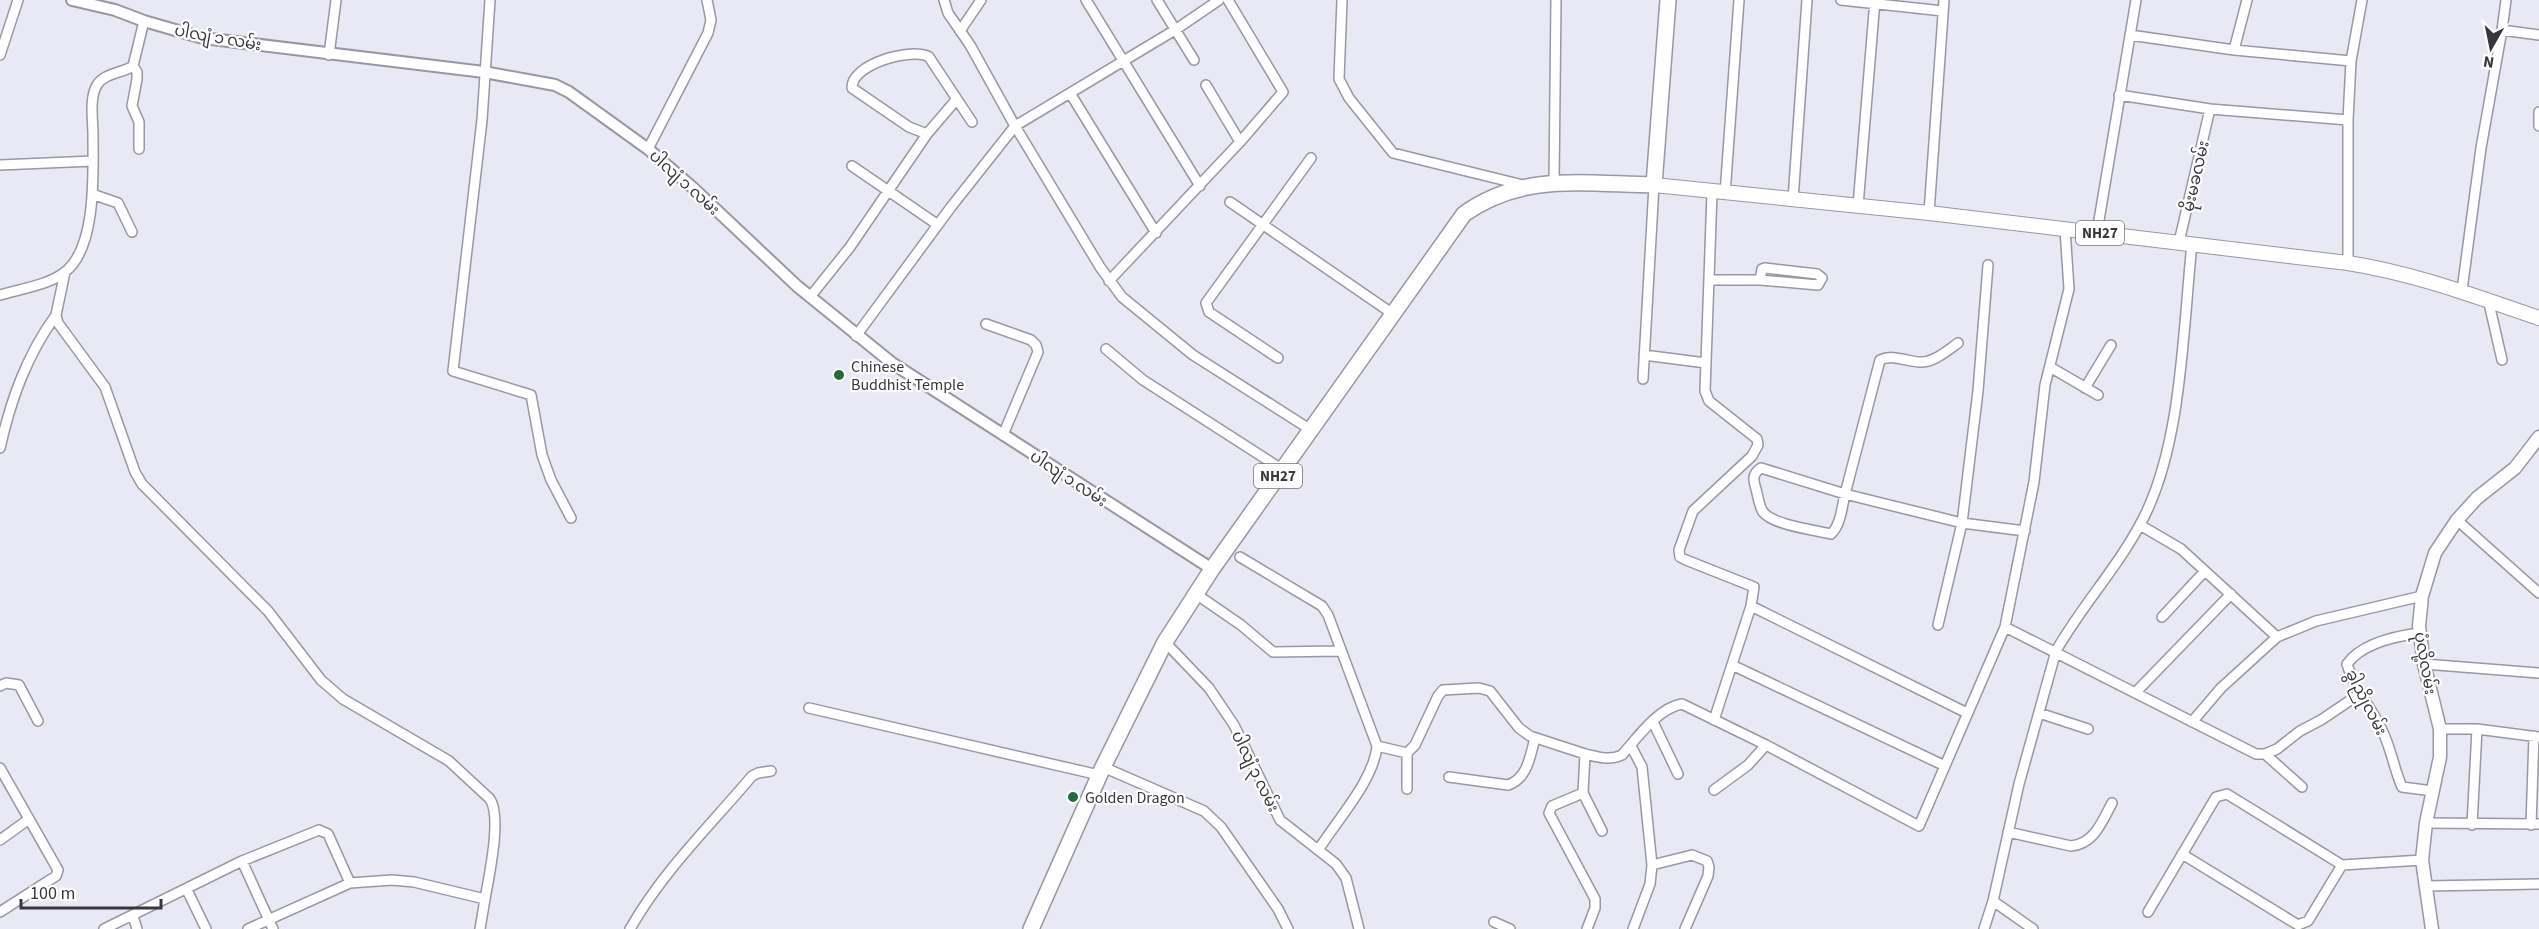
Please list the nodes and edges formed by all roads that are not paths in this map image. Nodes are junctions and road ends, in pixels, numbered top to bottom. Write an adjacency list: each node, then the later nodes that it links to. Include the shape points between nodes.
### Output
1 (18, 0): 33 (street)
2 (72, 0): 24 (street, ပါလျံ ၁ လမ်း)
3 (336, 0): 34 (street)
4 (490, 0): 39 (street)
5 (707, 0): 53 (street, via 711,20 708,33)
6 (944, 0): 29 (street)
7 (981, 0): 29 (street)
8 (1086, 0): 36 (street)
9 (1157, 0): 27 (street)
10 (1219, 0): 27 (street)
11 (1228, 0): 51 (street, via 1283,92)
12 (1341, 0): 61 (street, via 1339,79 1349,98 1393,153)
13 (1556, 0): 58 (street)
14 (1668, 0): 59 (highway)
15 (1739, 0): 63 (street)
16 (1807, 0): 65 (street)
17 (1842, 0): 23 (street)
18 (1944, 0): 25 (street)
19 (2136, 0): 30 (street)
20 (2247, 0): 32 (street)
21 (2362, 0): 37 (street)
22 (2506, 0): 28 (street)
23 (1875, 2): 25 (street); 67 (street)
24 (115, 5): 26 (street, ပါလျံ ၁ လမ်း)
25 (1943, 10): 68 (street)
26 (144, 21): 34 (street, ပါလျံ ၁ လမ်း, via 202,38); 38 (street)
27 (1175, 30): 35 (street); 36 (street)
28 (2502, 30): 31 (street); 82 (street)
29 (960, 31): 48 (street)
30 (2130, 34): 32 (street); 42 (street)
31 (2539, 35)
32 (2234, 50): 37 (street)
33 (0, 55)
34 (329, 55): 39 (street, ပါလျံ ၁ လမ်း)
35 (1194, 60)
36 (1123, 61): 41 (street); 60 (street)
37 (2352, 61): 46 (street)
38 (133, 66): 52 (street, via 137,72 132,106 139,122); 55 (street, via 104,77 97,85)
39 (484, 72): 53 (street, ပါလျံ ၁ လမ်း, via 555,85); 110 (street, via 453,371 531,395 542,455)
40 (1206, 85): 51 (street)
41 (1070, 93): 48 (street); 74 (street)
42 (2119, 95): 44 (street); 73 (street)
43 (956, 100): 47 (street); 50 (street); 50 (street, via 924,54 914,53 863,68 852,88 909,127)
44 (2210, 109): 46 (street); 75 (street, မိုးမခလမ်း)
45 (2539, 112): 49 (street)
46 (2348, 120): 76 (street)
47 (972, 122)
48 (1015, 126): 69 (street); 81 (street)
49 (2539, 126)
50 (927, 134): 62 (street)
51 (1240, 142): 60 (street)
52 (139, 149)
53 (648, 149): 84 (street, ပါလျံ ၁ လမ်း)
54 (1311, 158): 70 (street)
55 (93, 161): 56 (street); 64 (street)
56 (0, 165)
57 (852, 166): 62 (street)
58 (1554, 183): 59 (highway, NH27); 61 (highway, NH27)
59 (1654, 185): 63 (main road, NH27); 94 (street)
60 (1200, 186): 74 (street)
61 (1526, 186): 86 (highway, NH27, via 1481,201 1464,214)
62 (889, 189): 69 (street); 84 (street, via 850,248)
63 (1719, 193): 65 (main road, NH27); 79 (street)
64 (92, 194): 72 (street, via 118,203); 78 (street, via 81,254)
65 (1793, 200): 67 (main road, NH27)
66 (1230, 202): 70 (street)
67 (1858, 206): 68 (main road, NH27)
68 (1929, 213): 71 (main road, NH27)
69 (938, 225): 90 (street)
70 (1263, 225): 86 (street); 95 (street, via 1206,303 1209,312)
71 (2065, 228): 73 (main road, NH27); 98 (street, via 2069,290)
72 (132, 232)
73 (2097, 232): 75 (main road, NH27)
74 (1155, 233): 81 (street)
75 (2186, 243): 76 (main road, NH27); 113 (street, မိုးမခလမ်း, via 2180,375 2159,478)
76 (2348, 263): 82 (main road, NH27, via 2416,276)
77 (1988, 265): 112 (street)
78 (65, 272): 83 (street); 87 (street)
79 (1709, 280): 80 (street); 97 (street)
80 (1760, 280): 80 (street, via 1818,285 1822,278 1765,268)
81 (1110, 281): 102 (street, via 1122,297 1194,355)
82 (2462, 290): 85 (main road, NH27)
83 (0, 295)
84 (810, 297): 90 (street, ပါလျံ ၁ လမ်း)
85 (2488, 299): 88 (main road, NH27); 96 (street)
86 (1393, 314): 102 (highway, NH27)
87 (56, 315): 106 (street, via 36,342 21,375); 184 (street, via 64,333 105,387 142,484 268,611 321,680 344,699 449,760 490,799 494,806 493,839)
88 (2539, 318)
89 (986, 324): 103 (street, via 1031,340 1038,352)
90 (856, 336): 103 (street, ပါလျံ ၁ လမ်း)
91 (1958, 343): 109 (street, via 1921,363 1888,357 1880,360)
92 (2111, 345): 100 (street)
93 (1106, 349): 107 (street, via 1143,380)
94 (1644, 355): 97 (street); 99 (street)
95 (1278, 358)
96 (2502, 360)
97 (1706, 363): 105 (street, via 1705,391 1709,401 1757,439)
98 (2050, 368): 100 (street); 114 (street)
99 (1643, 379)
100 (2085, 388): 101 (street)
101 (2098, 395)
102 (1311, 430): 107 (highway, NH27)
103 (1003, 435): 116 (street, ပါလျံ ၁ လမ်း)
104 (2539, 437): 111 (main road, ပုံလို့လမ်း, via 2515,468 2477,498)
105 (1758, 445): 108 (street); 122 (street, via 1752,456 1693,511 1679,550 1686,560 1754,587)
106 (0, 448)
107 (1283, 470): 116 (highway, NH27)
108 (1756, 472): 109 (street, via 1766,469); 109 (street, via 1753,478 1763,511 1777,521 1804,528 1831,534 1836,530)
109 (1845, 494): 112 (street)
110 (571, 518)
111 (2457, 520): 118 (street); 121 (main road, ပုံလို့လမ်း, via 2435,553)
112 (1962, 523): 114 (street); 124 (street)
113 (2140, 525): 117 (street, via 2181,549); 130 (street, မိုးမခလမ်း)
114 (2025, 531): 125 (street)
115 (1240, 557): 129 (street, via 1322,606)
116 (1212, 569): 119 (highway, NH27)
117 (2205, 571): 120 (street); 123 (street)
118 (2539, 593)
119 (1196, 594): 128 (highway, NH27); 129 (street, via 1273,651)
120 (2231, 594): 127 (street); 135 (street)
121 (2422, 596): 126 (main road, ပုံလို့လမ်း); 127 (street, via 2316,621)
122 (1751, 606): 131 (street); 138 (street)
123 (2162, 616)
124 (1938, 625)
125 (2005, 627): 130 (street); 138 (street)
126 (2420, 633): 132 (main road, ပုံလို့လမ်း); 136 (street, ခွါညိုလမ်း, via 2381,642 2351,658 2347,664 2350,675)
127 (2277, 637): 143 (street, via 2221,688)
128 (1165, 642): 158 (highway, NH27); 174 (street, ပါလျံ ၃ လမ်း, via 1209,688 1234,725 1280,820)
129 (1341, 651): 150 (street)
130 (2056, 651): 135 (street); 139 (street, မိုးမခလမ်း)
131 (1732, 664): 140 (street); 155 (street)
132 (2424, 664): 133 (street); 145 (main road, ပုံလို့လမ်း)
133 (2539, 673)
134 (0, 686): 141 (street, via 19,685)
135 (2136, 692): 143 (street)
136 (2361, 693): 154 (street); 164 (street, ခွါညိုလမ်း, via 2394,756 2402,787)
137 (809, 708): 158 (street)
138 (1967, 713): 155 (street)
139 (2039, 713): 144 (street); 172 (street, မိုးမခလမ်း)
140 (1714, 720): 142 (street, via 1682,704); 149 (street)
141 (38, 721)
142 (1653, 722): 151 (street); 159 (street)
143 (2192, 722): 154 (street, via 2256,754)
144 (2088, 729)
145 (2440, 729): 146 (street); 164 (main road, ပုံလို့လမ်း, via 2440,756)
146 (2477, 729): 147 (street); 169 (street)
147 (2537, 737): 170 (street)
148 (1535, 738): 152 (street, via 1519,728 1490,691 1443,690); 153 (street); 160 (street, via 1524,774 1516,782 1508,785)
149 (1766, 745): 155 (street, via 1919,826); 163 (street, via 1748,765)
150 (1377, 746): 152 (street); 174 (street, via 1367,776)
151 (1631, 746): 153 (street, via 1615,759); 178 (street, via 1642,767)
152 (1407, 753): 162 (street)
153 (1585, 754): 165 (street)
154 (2265, 754): 161 (street)
155 (1943, 765)
156 (0, 769): 167 (street)
157 (771, 771): 196 (street, via 752,776 706,826 650,895)
158 (1101, 771): 197 (highway, NH27); 198 (street, via 1204,812 1227,836)
159 (1678, 774)
160 (1449, 777)
161 (2302, 787)
162 (1407, 789)
163 (1714, 790)
164 (2433, 791): 168 (main road, ပုံလို့လမ်း)
165 (1583, 793): 171 (street); 201 (street, via 1552,806 1549,813 1595,899)
166 (2112, 803): 172 (street, via 2097,831 2081,845)
167 (29, 819): 173 (street); 186 (street, via 58,870 56,876)
168 (2426, 823): 169 (street); 176 (main road, ပုံလို့လမ်း)
169 (2472, 825): 170 (street)
170 (2535, 825)
171 (1602, 831)
172 (2008, 832): 185 (street, မိုးမခလမ်း)
173 (0, 840)
174 (1318, 849): 199 (street, ပါလျံ ၃ လမ်း, via 1346,878)
175 (2182, 855): 179 (street, via 2298,925 2308,921); 179 (street, via 2217,797 2227,794); 187 (street)
176 (2422, 860): 179 (street); 182 (main road, ပုံလို့လမ်း)
177 (242, 861): 180 (street, via 323,830); 183 (street); 190 (street)
178 (1652, 866): 202 (street, via 1650,884); 203 (street, via 1692,855 1707,861 1708,876)
179 (2342, 866)
180 (350, 884): 184 (street, via 414,882); 190 (street)
181 (2539, 884): 182 (street)
182 (2425, 886): 206 (main road, ပုံလို့လမ်း)
183 (187, 890): 188 (street); 193 (street)
184 (485, 899): 195 (street)
185 (1993, 901): 204 (street, မိုးမခလမ်း); 205 (street)
186 (0, 912)
187 (2148, 912)
188 (132, 916): 191 (street); 192 (street)
189 (1494, 922): 200 (street)
190 (271, 924): 194 (street)
191 (104, 929)
192 (137, 929)
193 (206, 929)
194 (248, 929)
195 (480, 929)
196 (630, 929)
197 (1031, 929)
198 (1288, 929)
199 (1359, 929)
200 (1510, 929)
201 (1587, 929)
202 (1633, 929)
203 (1685, 929)
204 (1984, 929)
205 (2032, 929)
206 (2432, 929)

